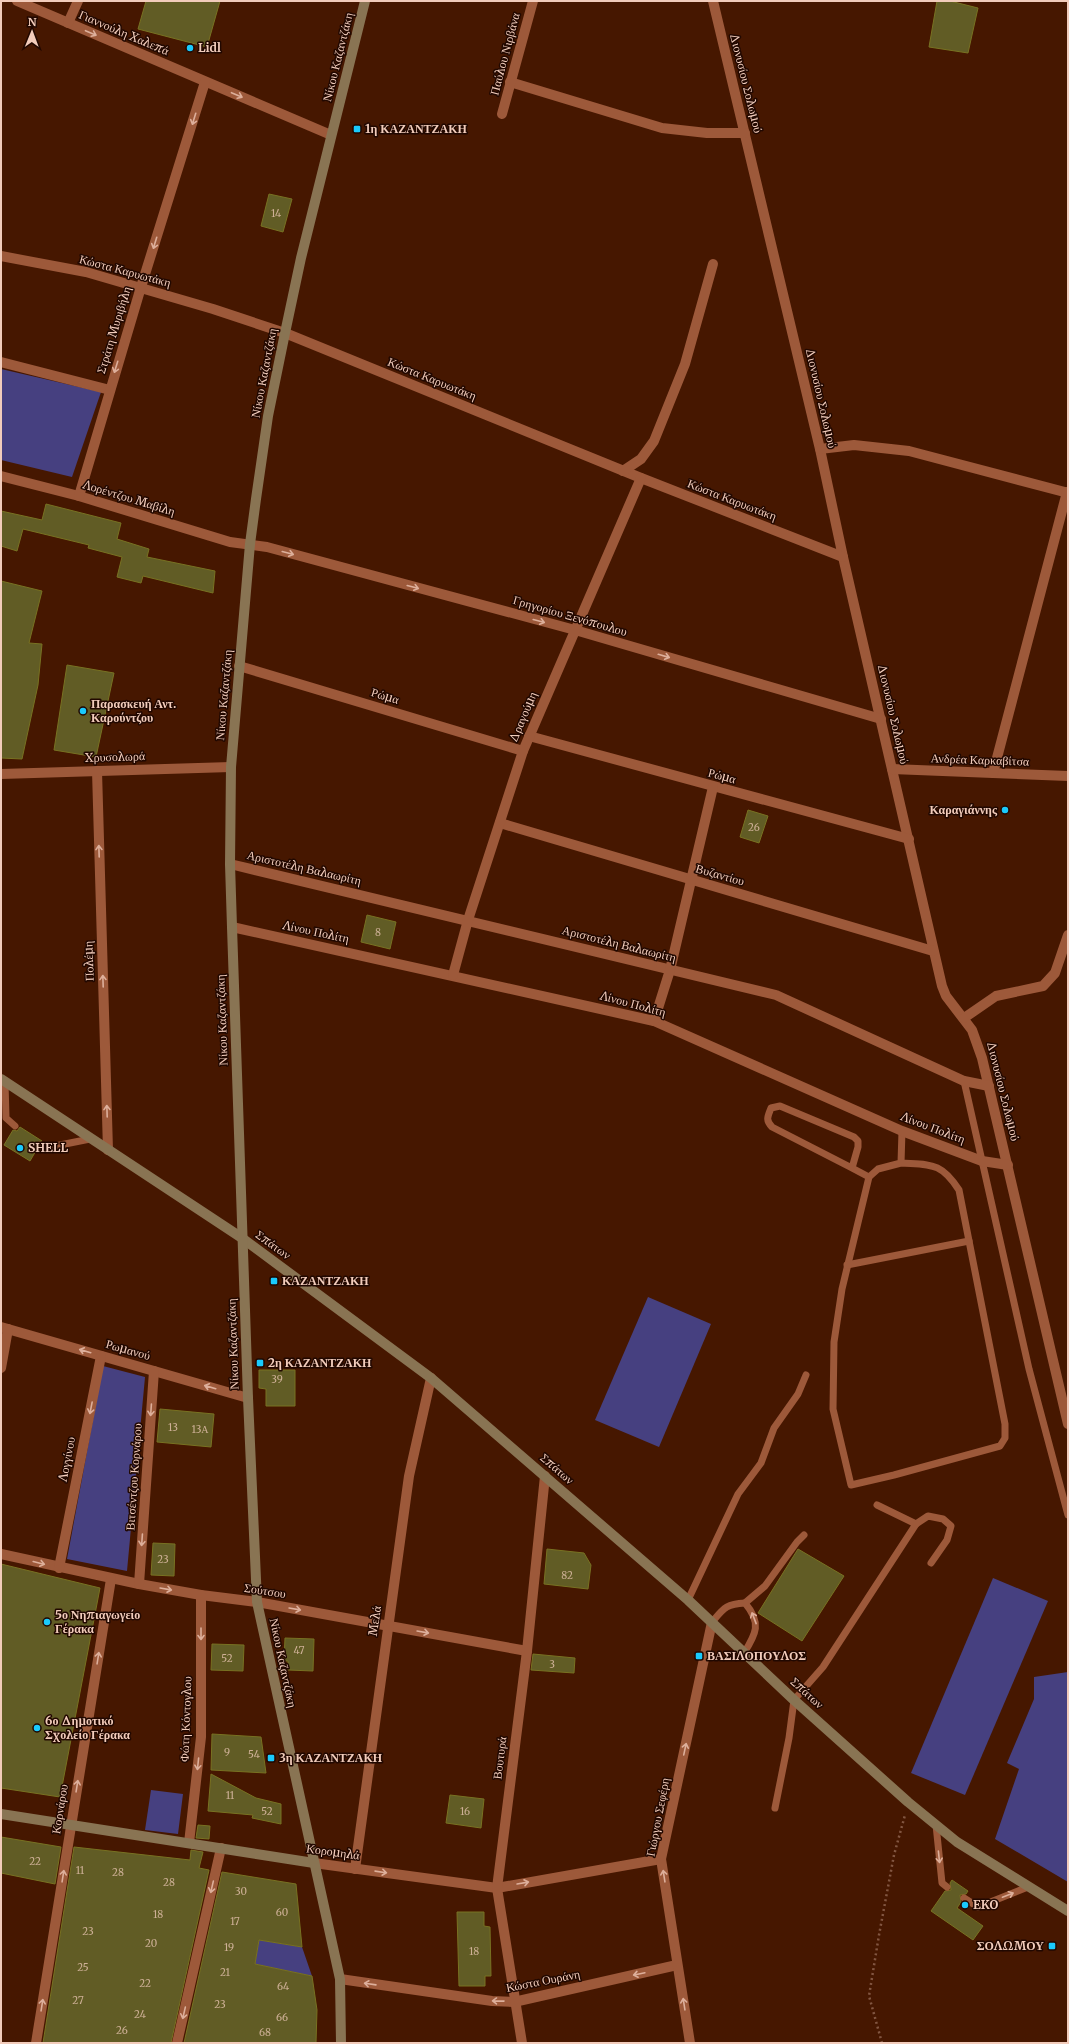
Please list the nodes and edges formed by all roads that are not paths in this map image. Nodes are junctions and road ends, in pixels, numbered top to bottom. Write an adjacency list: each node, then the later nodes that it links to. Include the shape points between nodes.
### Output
1 (17, 1): 6 (street, Γιαννούλη Χαλεπά)
2 (78, 1): 6 (street)
3 (365, 1): 11 (street, Νίκου Καζαντζάκη)
4 (533, 1): 8 (street, Παύλου Νιρβάνα)
5 (713, 1): 10 (street, Διονυσίου Σολωμού)
6 (68, 23): 7 (street, Γιαννούλη Χαλεπά, one-way to 7)
7 (205, 82): 11 (street, Γιαννούλη Χαλεπά, one-way to 11); 14 (street, Στράτη Μυριβήλη, one-way to 14)
8 (510, 82): 9 (street, Παύλου Νιρβάνα); 10 (street, via 662,128 707,133)
9 (502, 114)
10 (745, 133): 18 (street, Διονυσίου Σολωμού)
11 (331, 135): 15 (street, Νίκου Καζαντζάκη)
12 (1, 256): 14 (street, Κώστα Καρυωτάκη, via 86,272)
13 (713, 264): 19 (street, via 684,364 654,441 641,459)
14 (141, 287): 15 (street, Κώστα Καρυωτάκη); 17 (street, Στράτη Μυριβήλη, one-way to 17)
15 (285, 333): 19 (street, Κώστα Καρυωτάκη); 24 (street, Νίκου Καζαντζάκη, via 268,416)
16 (1, 362): 17 (street)
17 (110, 390): 23 (street, Στράτη Μυριβήλη)
18 (820, 450): 22 (street, via 854,445 909,451); 25 (street, Διονυσίου Σολωμού)
19 (623, 471): 21 (street, Κώστα Καρυωτάκη)
20 (1, 476): 23 (street, Λορέντζου Μαβίλη)
21 (641, 478): 25 (street, Κώστα Καρυωτάκη); 26 (street, Δραγούμη)
22 (1067, 492): 34 (street)
23 (79, 496): 24 (street, Λορέντζου Μαβίλη, via 230,542)
24 (250, 544): 26 (street, Γρηγορίου Ξενόπουλου, one-way to 26); 27 (street, Νίκου Καζαντζάκη)
25 (843, 557): 28 (street, Διονυσίου Σολωμού)
26 (575, 630): 28 (street, Γρηγορίου Ξενόπουλου, one-way to 28); 29 (street, Δραγούμη)
27 (239, 666): 30 (street, Ρώμα); 31 (street, Νίκου Καζαντζάκη)
28 (880, 719): 32 (street, Διονυσίου Σολωμού)
29 (529, 736): 30 (street, Δραγούμη); 37 (street, Ρώμα)
30 (523, 751): 38 (street, Δραγούμη)
31 (231, 767): 33 (street, Χρυσολωρά); 40 (street, Νίκου Καζαντζάκη)
32 (892, 769): 34 (street, Ανδρέα Καρκαβίτσα); 39 (street, Διονυσίου Σολωμού)
33 (97, 771): 35 (street, Χρυσολωρά); 57 (street, Πολέμη, one-way to 33)
34 (993, 773): 36 (street, Ανδρέα Καρκαβίτσα)
35 (1, 774)
36 (1068, 776)
37 (713, 787): 39 (street, Ρώμα); 41 (street)
38 (500, 823): 41 (street, Βυζαντίου); 42 (street, Δραγούμη)
39 (909, 839): 45 (street, Διονυσίου Σολωμού)
40 (230, 864): 42 (street, Αριστοτέλη Βαλαωρίτη); 43 (street, Νίκου Καζαντζάκη)
41 (690, 880): 45 (street, Βυζαντίου); 46 (street)
42 (468, 920): 46 (street, Αριστοτέλη Βαλαωρίτη); 47 (street, Δραγούμη)
43 (232, 928): 47 (street, Λίνου Πολίτη); 63 (street, Νίκου Καζαντζάκη)
44 (1068, 935): 48 (street, via 1055,973 1043,986 996,996)
45 (933, 951): 48 (street, Διονυσίου Σολωμού, via 946,996)
46 (670, 970): 49 (street); 51 (street, Αριστοτέλη Βαλαωρίτη, via 776,995)
47 (453, 975): 49 (street, Λίνου Πολίτη)
48 (964, 1018): 52 (street, Διονυσίου Σολωμού, via 977,1041)
49 (654, 1021): 54 (street, Λίνου Πολίτη)
50 (3, 1080): 53 (lane, via 6,1118); 55 (street, Σπάτων)
51 (964, 1081): 52 (street, Αριστοτέλη Βαλαωρίτη); 58 (lane)
52 (989, 1086): 60 (street, Διονυσίου Σολωμού)
53 (15, 1126)
54 (902, 1131): 58 (street, Λίνου Πολίτη); 59 (lane)
55 (90, 1139): 56 (lane, via 45,1148); 57 (street, Σπάτων)
56 (40, 1145)
57 (108, 1150): 63 (street, Σπάτων)
58 (982, 1161): 60 (street, Λίνου Πολίτη); 76 (lane, via 1029,1369)
59 (901, 1163): 62 (lane, via 878,1169); 64 (lane, via 934,1165 950,1175 959,1190)
60 (1008, 1165): 73 (street, Διονυσίου Σολωμού)
61 (852, 1168): 61 (lane, via 858,1147 858,1141 854,1137 780,1106 770,1108 767,1118 772,1127); 62 (lane)
62 (869, 1177): 65 (lane)
63 (242, 1238): 71 (street, Σπάτων); 72 (street, Νίκου Καζαντζάκη)
64 (969, 1241): 65 (lane); 65 (lane, via 1005,1424 1005,1438 1000,1446 851,1485 833,1409 834,1342)
65 (847, 1265)
66 (4, 1328): 67 (street, Ρωμανού, one-way to 66); 68 (street)
67 (101, 1356): 69 (street, Ρωμανού); 81 (street, Λογγίνου, one-way to 81)
68 (1, 1368)
69 (154, 1371): 72 (street, Ρωμανού, one-way to 69); 83 (street, Βιτσέντζου Κορνάρου, one-way to 83)
70 (806, 1375): 85 (lane, via 798,1394 774,1428 761,1463 738,1494)
71 (431, 1378): 74 (street, Σπάτων); 89 (street, Μελά, via 409,1476)
72 (248, 1398): 86 (street, Νίκου Καζαντζάκη)
73 (1068, 1424)
74 (545, 1476): 85 (street, Σπάτων); 90 (street, Βουτυρά)
75 (877, 1505): 77 (lane)
76 (1068, 1514)
77 (916, 1524): 80 (lane, via 928,1516 943,1519 951,1526 947,1540); 92 (lane, via 824,1667)
78 (804, 1535): 87 (lane, via 765,1586)
79 (1, 1554): 81 (street, Σούτσου, one-way to 81)
80 (931, 1563)
81 (59, 1568): 82 (street, Σούτσου)
82 (111, 1579): 83 (street, Σούτσου); 96 (street, Κορνάρου, one-way to 82)
83 (139, 1584): 84 (street, Σούτσου, one-way to 84)
84 (201, 1595): 86 (street, Σούτσου); 97 (street, Φώτη Κόντογλου, one-way to 97, via 201,1737)
85 (688, 1600): 88 (street, Σπάτων)
86 (257, 1602): 89 (street, Σούτσου, one-way to 89); 100 (street, Νίκου Καζαντζάκη)
87 (745, 1604): 88 (lane, via 726,1606); 91 (lane, one-way to 87, via 753,1638 757,1624)
88 (712, 1622): 91 (street, Σπάτων); 99 (street, Γιώργου Σεφέρη, one-way to 88)
89 (387, 1626): 90 (street, Σούτσου, one-way to 90); 101 (street, Μελά)
90 (527, 1651): 104 (street, Βουτυρά)
91 (744, 1653): 92 (street, Σπάτων)
92 (794, 1700): 93 (lane); 95 (street, Σπάτων)
93 (775, 1808)
94 (1, 1814): 96 (street, Κορομηλά)
95 (936, 1824): 102 (lane, one-way to 102, via 942,1883); 103 (street, Σπάτων, via 958,1842)
96 (71, 1825): 97 (street, Κορομηλά); 110 (street, Κορνάρου, one-way to 96)
97 (189, 1843): 98 (street, Κορομηλά)
98 (221, 1848): 100 (street, Κορομηλά); 111 (street, one-way to 111)
99 (661, 1859): 104 (street, Κορομηλά, one-way to 99); 107 (street, Γιώργου Σεφέρη, one-way to 99)
100 (314, 1863): 101 (street, Κορομηλά); 108 (street, Νίκου Καζαντζάκη)
101 (355, 1869): 104 (street, Κορομηλά, one-way to 104)
102 (948, 1887)
103 (1028, 1887): 105 (lane, one-way to 103, via 978,1907); 106 (street, Σπάτων)
104 (497, 1888): 109 (street, Βουτυρά)
105 (964, 1898)
106 (1068, 1911)
107 (678, 1966): 109 (street, Κώστα Ουράνη, one-way to 109); 114 (street, Γιώργου Σεφέρη, one-way to 107)
108 (340, 1979): 109 (street, Κώστα Ουράνη, one-way to 108); 112 (street, Νίκου Καζαντζάκη)
109 (514, 2002): 113 (street, Βουτυρά)
110 (36, 2043)
111 (177, 2043)
112 (342, 2043)
113 (522, 2043)
114 (690, 2043)

